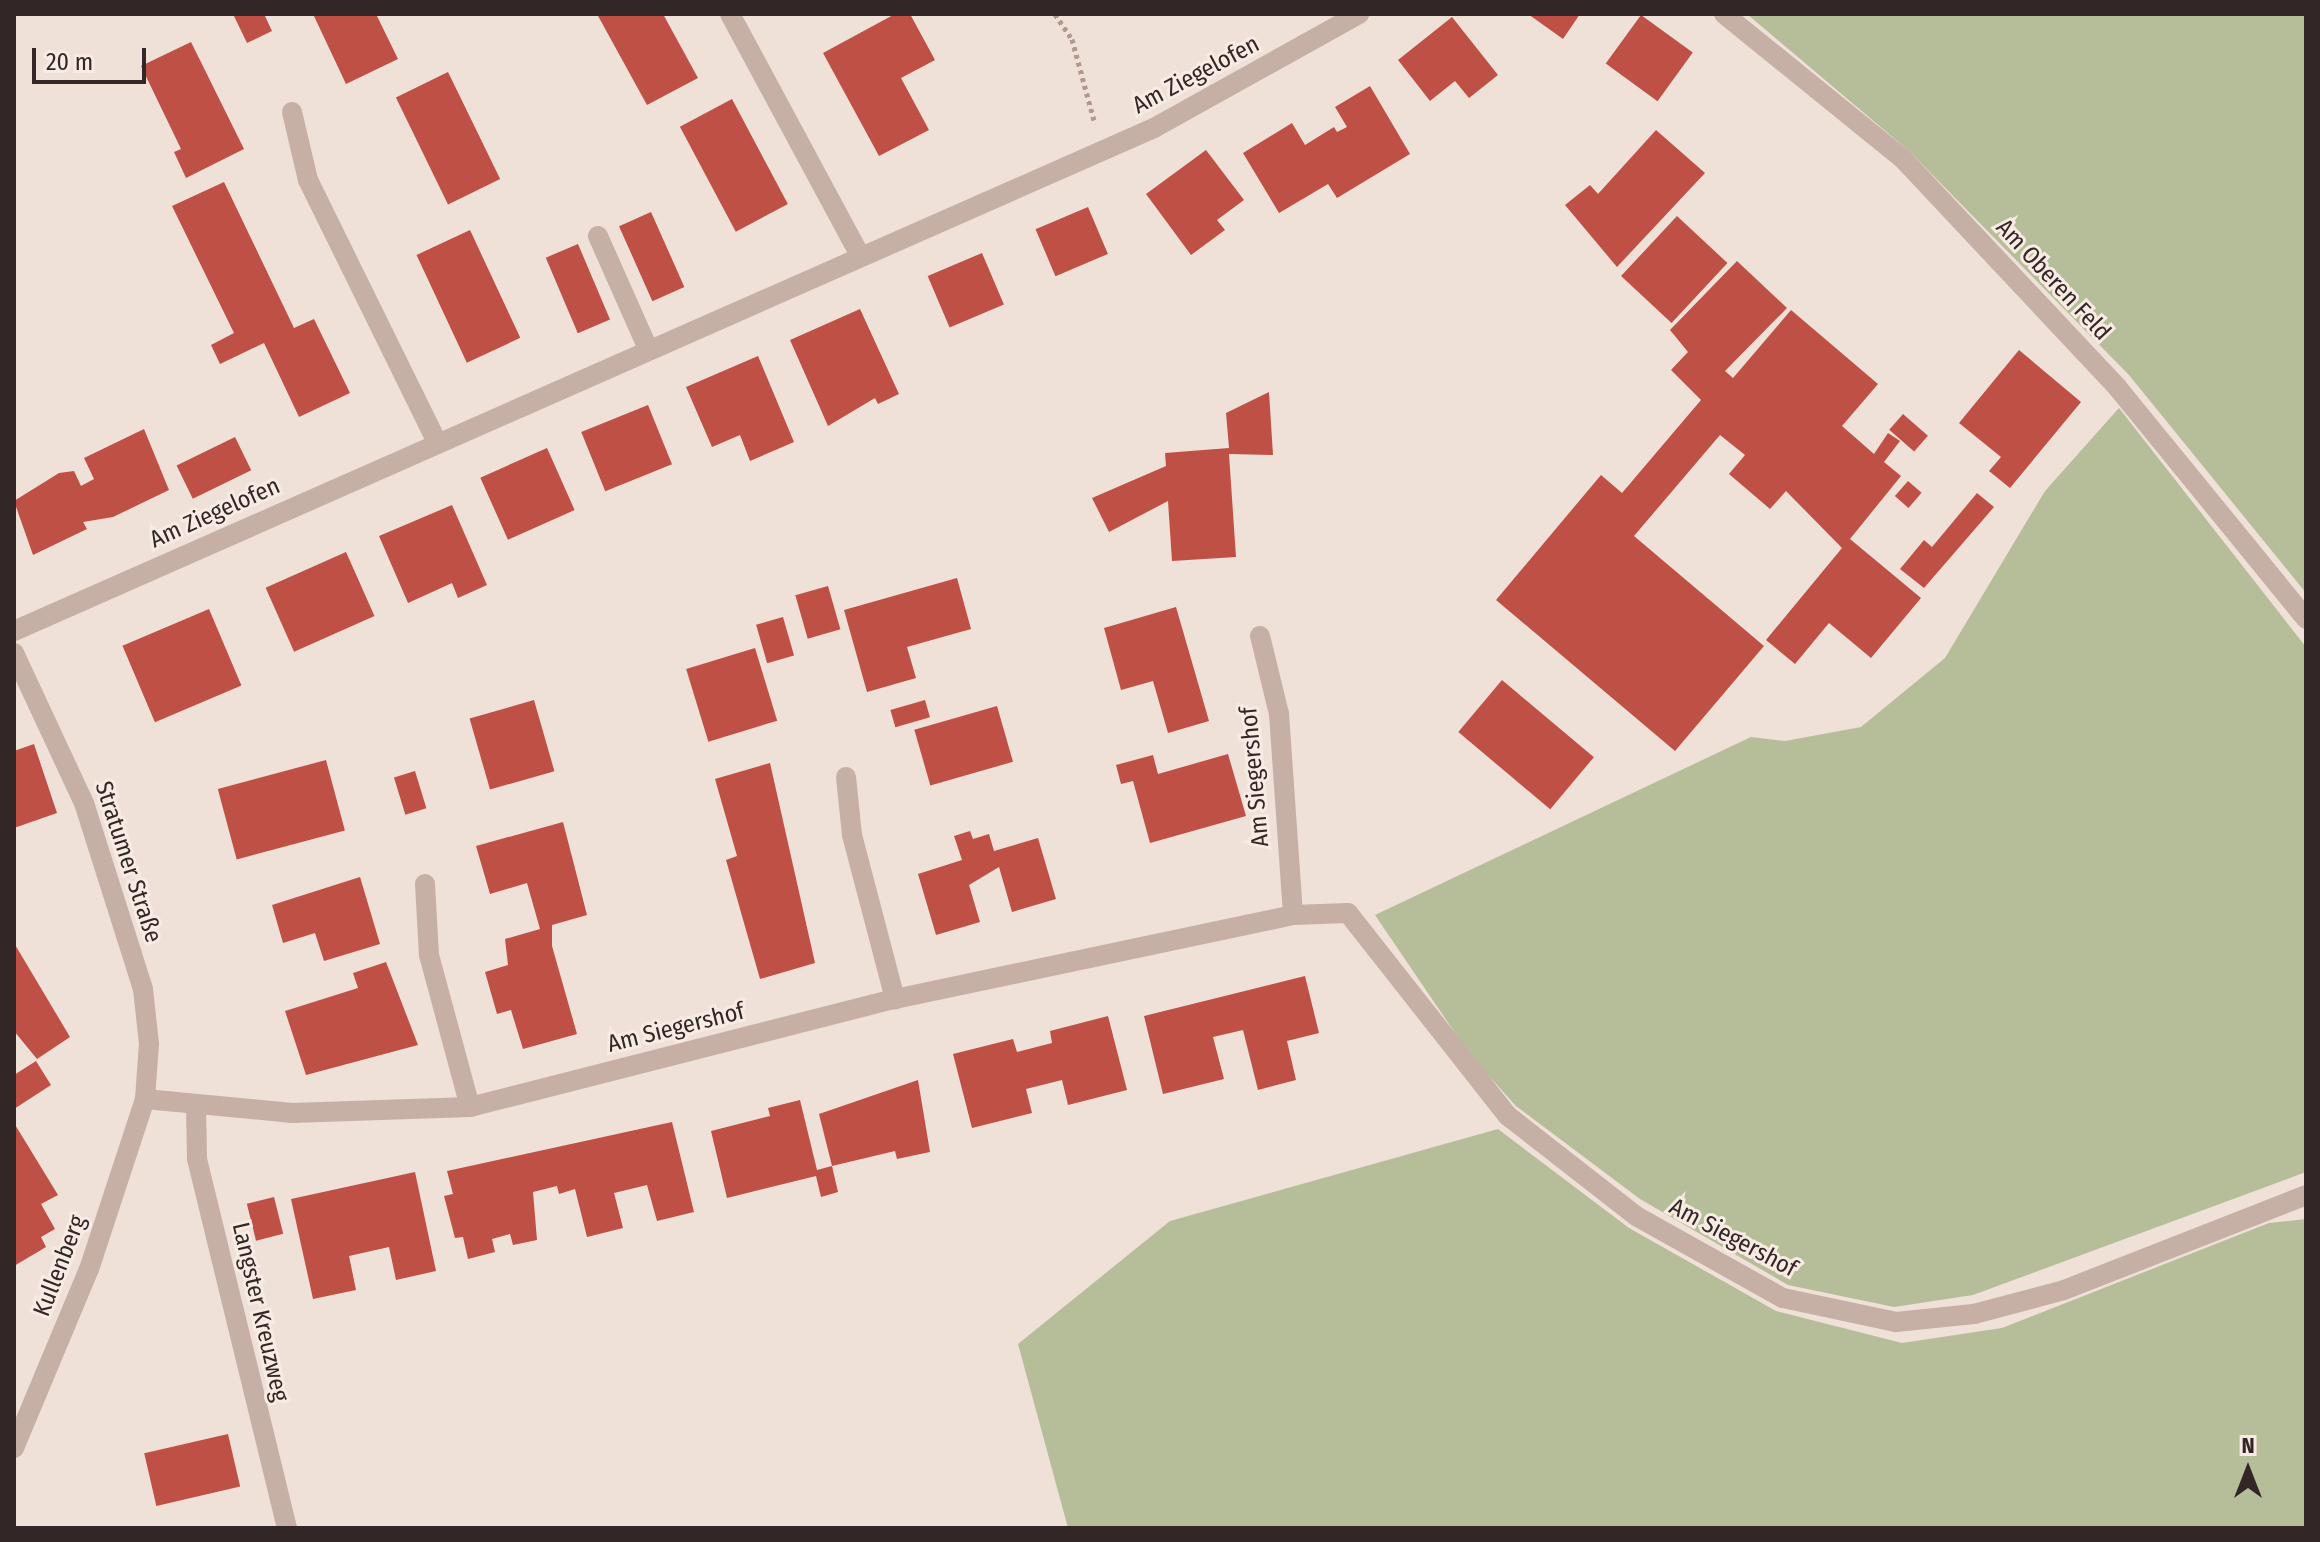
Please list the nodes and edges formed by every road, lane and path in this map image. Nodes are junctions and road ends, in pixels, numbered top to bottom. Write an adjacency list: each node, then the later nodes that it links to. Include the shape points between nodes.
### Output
1 (730, 14): 8 (street)
2 (1055, 14): 6 (path, via 1072,39)
3 (1359, 14): 6 (street, Am Ziegelofen)
4 (1724, 14): 11 (street, Am Oberen Feld, via 1903,159 2117,387)
5 (292, 112): 10 (street, via 308,180)
6 (1097, 153): 8 (street, Am Ziegelofen)
7 (598, 236): 9 (street)
8 (860, 255): 9 (street, Am Ziegelofen)
9 (648, 349): 10 (street, Am Ziegelofen)
10 (437, 442): 12 (street, Am Ziegelofen)
11 (2306, 619)
12 (14, 631)
13 (1260, 636): 17 (street, Am Siegershof, via 1279,714)
14 (14, 653): 19 (street, Stratumer Straße, via 84,803 143,989)
15 (846, 777): 18 (street, via 852,835)
16 (425, 884): 21 (street, via 429,955)
17 (1293, 915): 18 (street, Am Siegershof); 22 (street, Am Siegershof, via 1348,913 1508,1116 1636,1216 1783,1298 1896,1322 1974,1314 2064,1290)
18 (895, 999): 21 (street, Am Siegershof)
19 (145, 1099): 20 (street, Am Siegershof); 23 (street, Kullenberg, via 89,1269)
20 (196, 1106): 21 (street, Am Siegershof, via 292,1113); 24 (street, Langster Kreuzweg, via 197,1159)
21 (470, 1107)
22 (2306, 1195)
23 (14, 1448)
24 (287, 1528)

